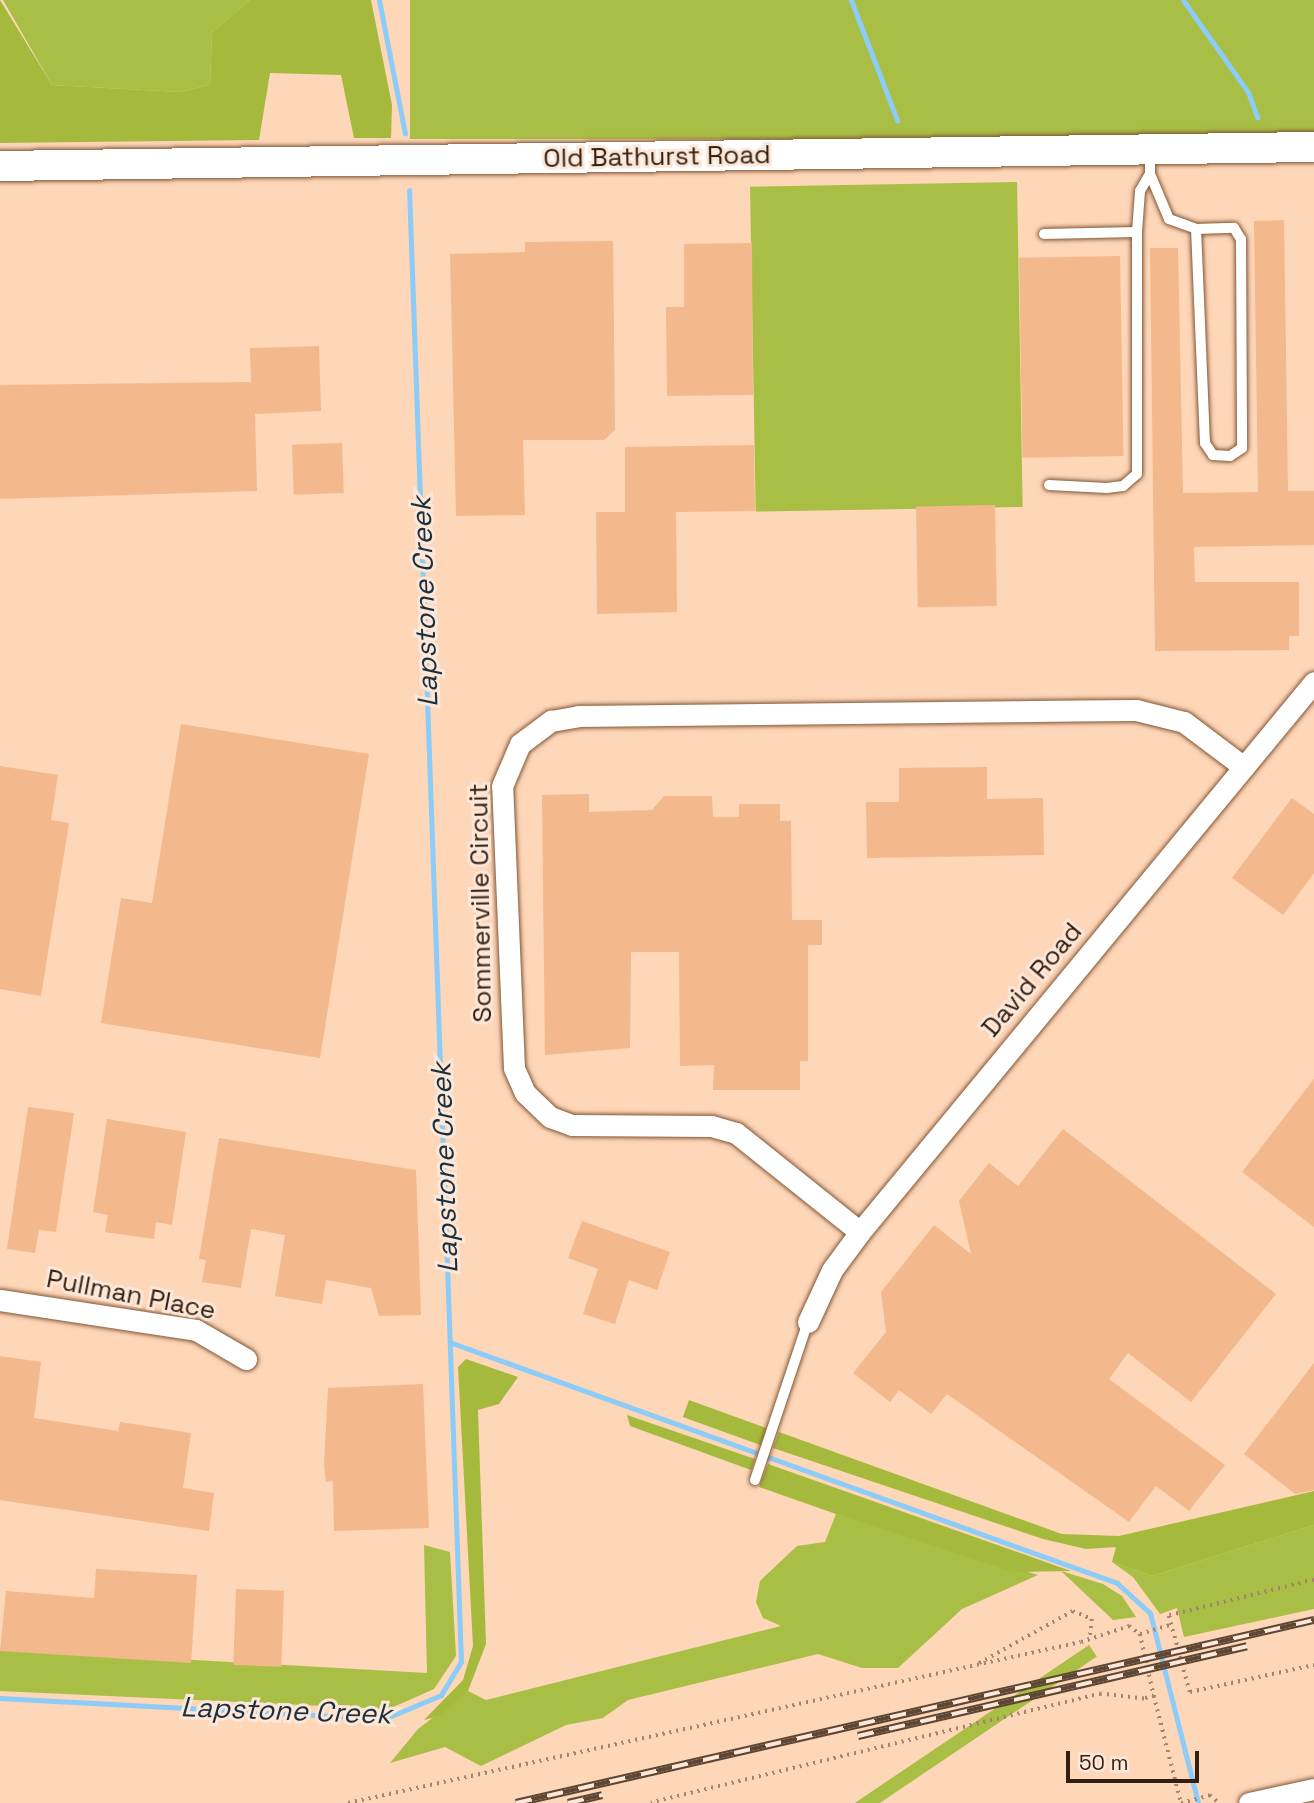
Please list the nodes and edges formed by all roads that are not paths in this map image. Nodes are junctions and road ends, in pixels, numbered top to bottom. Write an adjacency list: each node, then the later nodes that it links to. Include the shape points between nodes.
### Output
1 (1314, 147): 2 (main road, Old Bathurst Road)
2 (1150, 162): 3 (main road, Old Bathurst Road); 4 (lane, via 1169,219); 5 (lane, via 1140,191)
3 (0, 166)
4 (1196, 229): 4 (lane, via 1234,228 1241,239 1242,448 1230,456 1213,455 1205,443)
5 (1137, 232): 6 (lane); 7 (lane, via 1137,474 1123,486)
6 (1044, 233)
7 (1049, 485)
8 (1314, 682): 9 (street, David Road)
9 (1244, 767): 10 (street, David Road); 10 (street, Sommerville Circuit, via 1184,722 1136,710 578,716 551,721 520,744 502,786 514,1068 525,1093 550,1117 572,1125 710,1126 736,1133)
10 (860, 1232): 12 (street, David Road, via 832,1269)
11 (0, 1300): 13 (street, Pullman Place, via 196,1330)
12 (808, 1322): 14 (lane)
13 (246, 1360)
14 (755, 1480)
15 (1314, 1789): 16 (street)
16 (1249, 1803)

